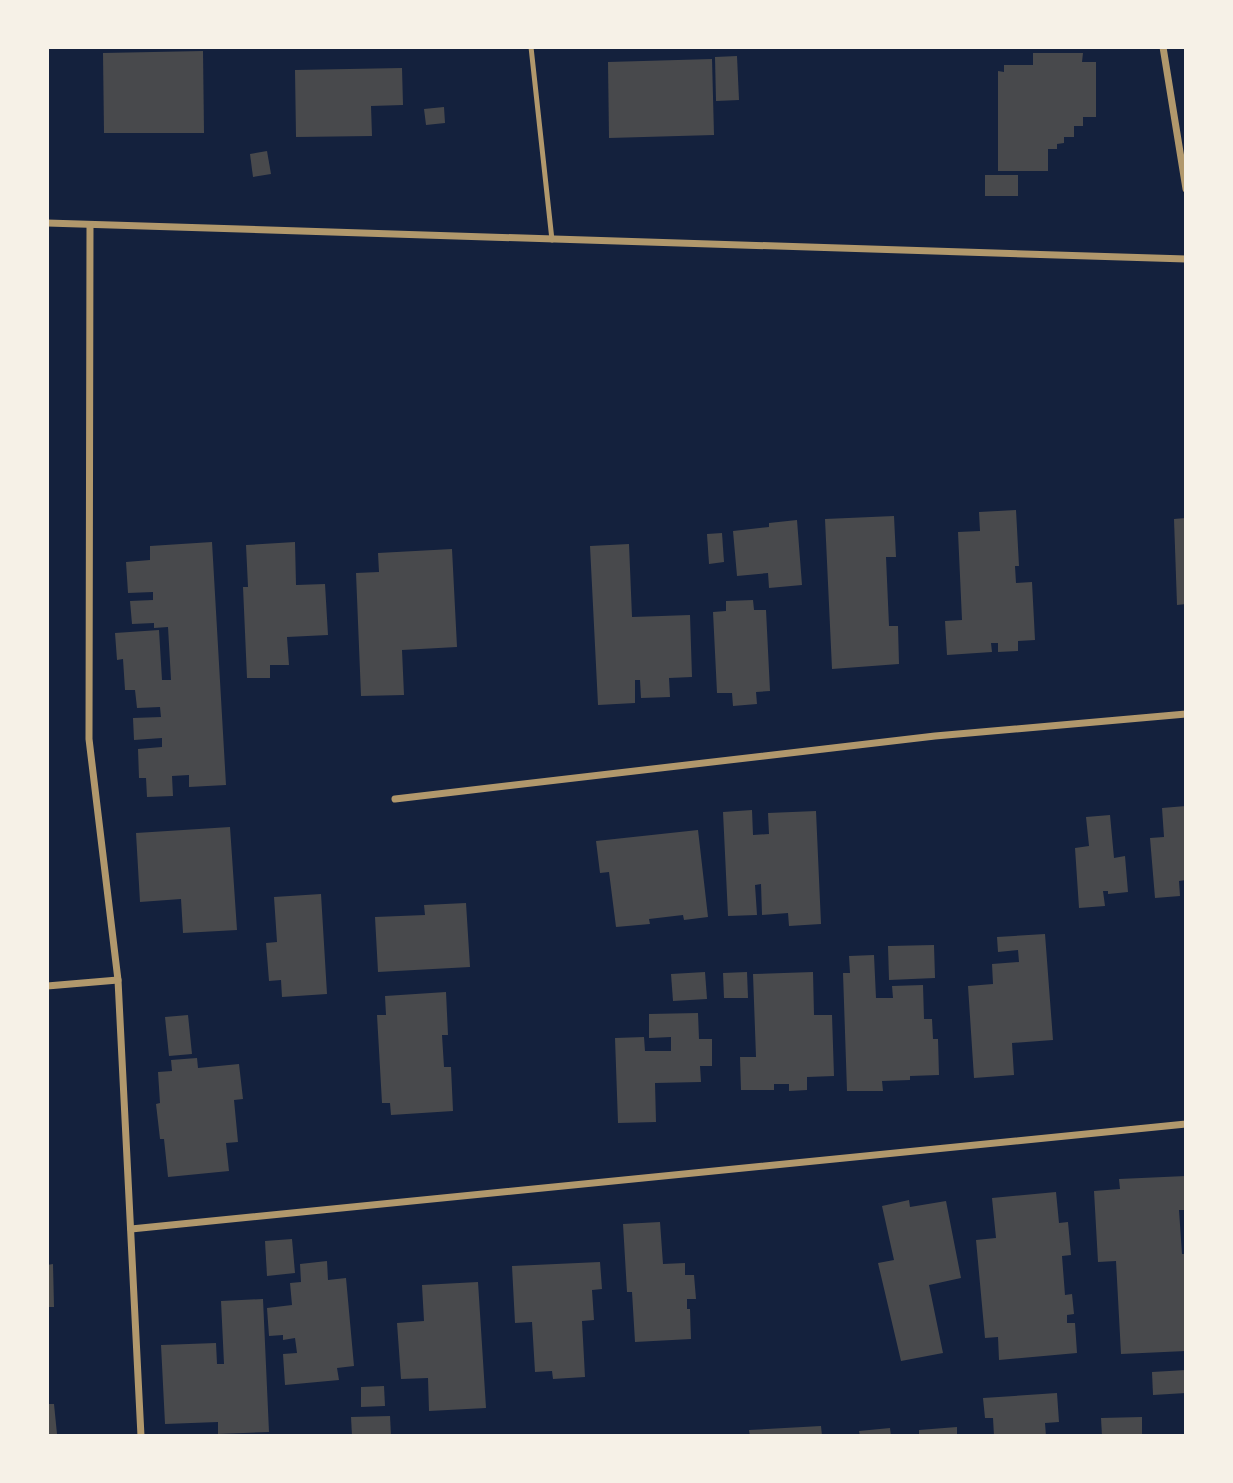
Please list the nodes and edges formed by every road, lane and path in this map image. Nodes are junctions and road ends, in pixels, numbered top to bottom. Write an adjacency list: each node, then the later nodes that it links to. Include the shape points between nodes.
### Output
1 (531, 47): 6 (lane)
2 (1163, 47): 3 (street)
3 (1186, 189)
4 (47, 223): 5 (street)
5 (90, 225): 6 (street); 10 (street, via 89,739)
6 (552, 240): 7 (street)
7 (1186, 259)
8 (1186, 714): 9 (street, via 934,736)
9 (395, 799)
10 (118, 980): 11 (street); 13 (street)
11 (47, 986)
12 (1186, 1124): 13 (street)
13 (131, 1229): 14 (street)
14 (142, 1436)

